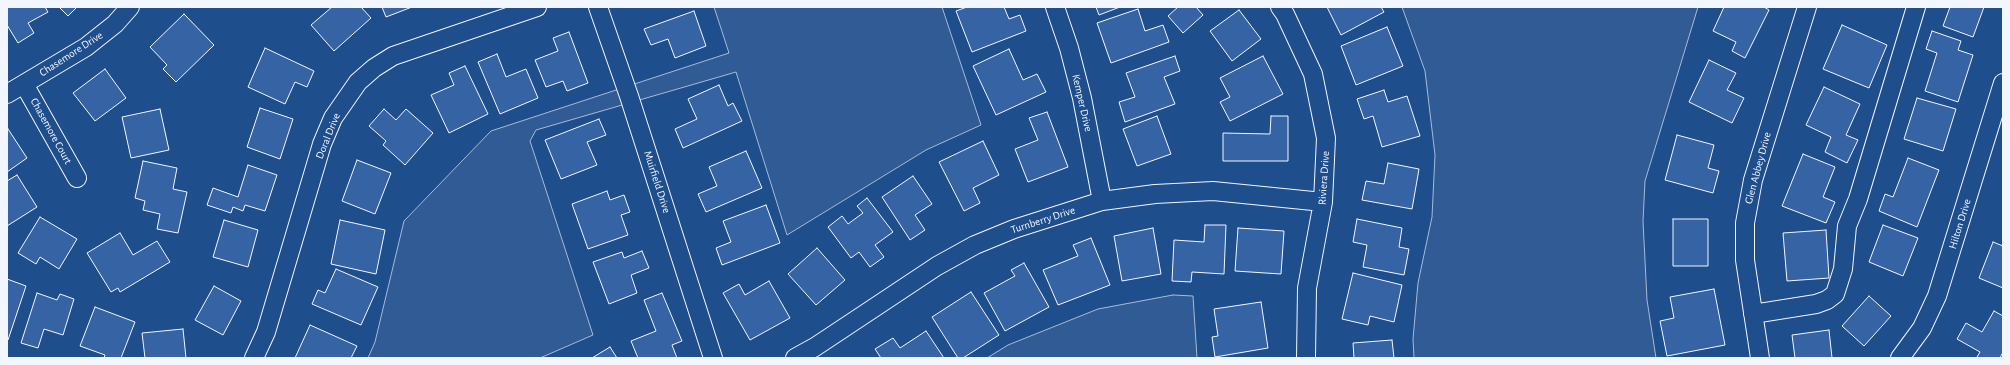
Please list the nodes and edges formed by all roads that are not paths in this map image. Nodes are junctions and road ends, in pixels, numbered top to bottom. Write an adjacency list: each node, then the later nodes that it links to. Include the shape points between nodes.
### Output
1 (130, 7): 9 (street, Chasemore Drive, via 115,24 86,47)
2 (537, 7): 15 (street, Doral Drive, via 393,56 358,82 333,118 322,144 266,332)
3 (598, 7): 16 (street, Muirfield Drive)
4 (1055, 7): 12 (street, Kemper Drive, via 1082,98)
5 (1280, 7): 13 (street, Riviera Drive, via 1313,74 1326,138)
6 (1807, 7): 14 (street, Glen Abbey Drive, via 1753,180 1745,223 1745,260)
7 (1916, 7): 14 (street, via 1858,198 1847,226 1843,269 1835,294 1816,304)
8 (2003, 83): 20 (street, Hilton Drive, via 1937,296 1922,328)
9 (24, 84): 10 (street, Chasemore Drive); 11 (street, Chasemore Court)
10 (7, 94)
11 (77, 178)
12 (1102, 201): 13 (street, Turnberry Drive, via 1155,194 1213,191); 17 (street, Turnberry Drive, via 1014,229 975,245 937,266 816,347)
13 (1323, 202): 18 (street, Riviera Drive, via 1307,288)
14 (1753, 314): 19 (street, Glen Abbey Drive)
15 (254, 358)
16 (713, 358)
17 (795, 358)
18 (1306, 358)
19 (1760, 358)
20 (1900, 358)

